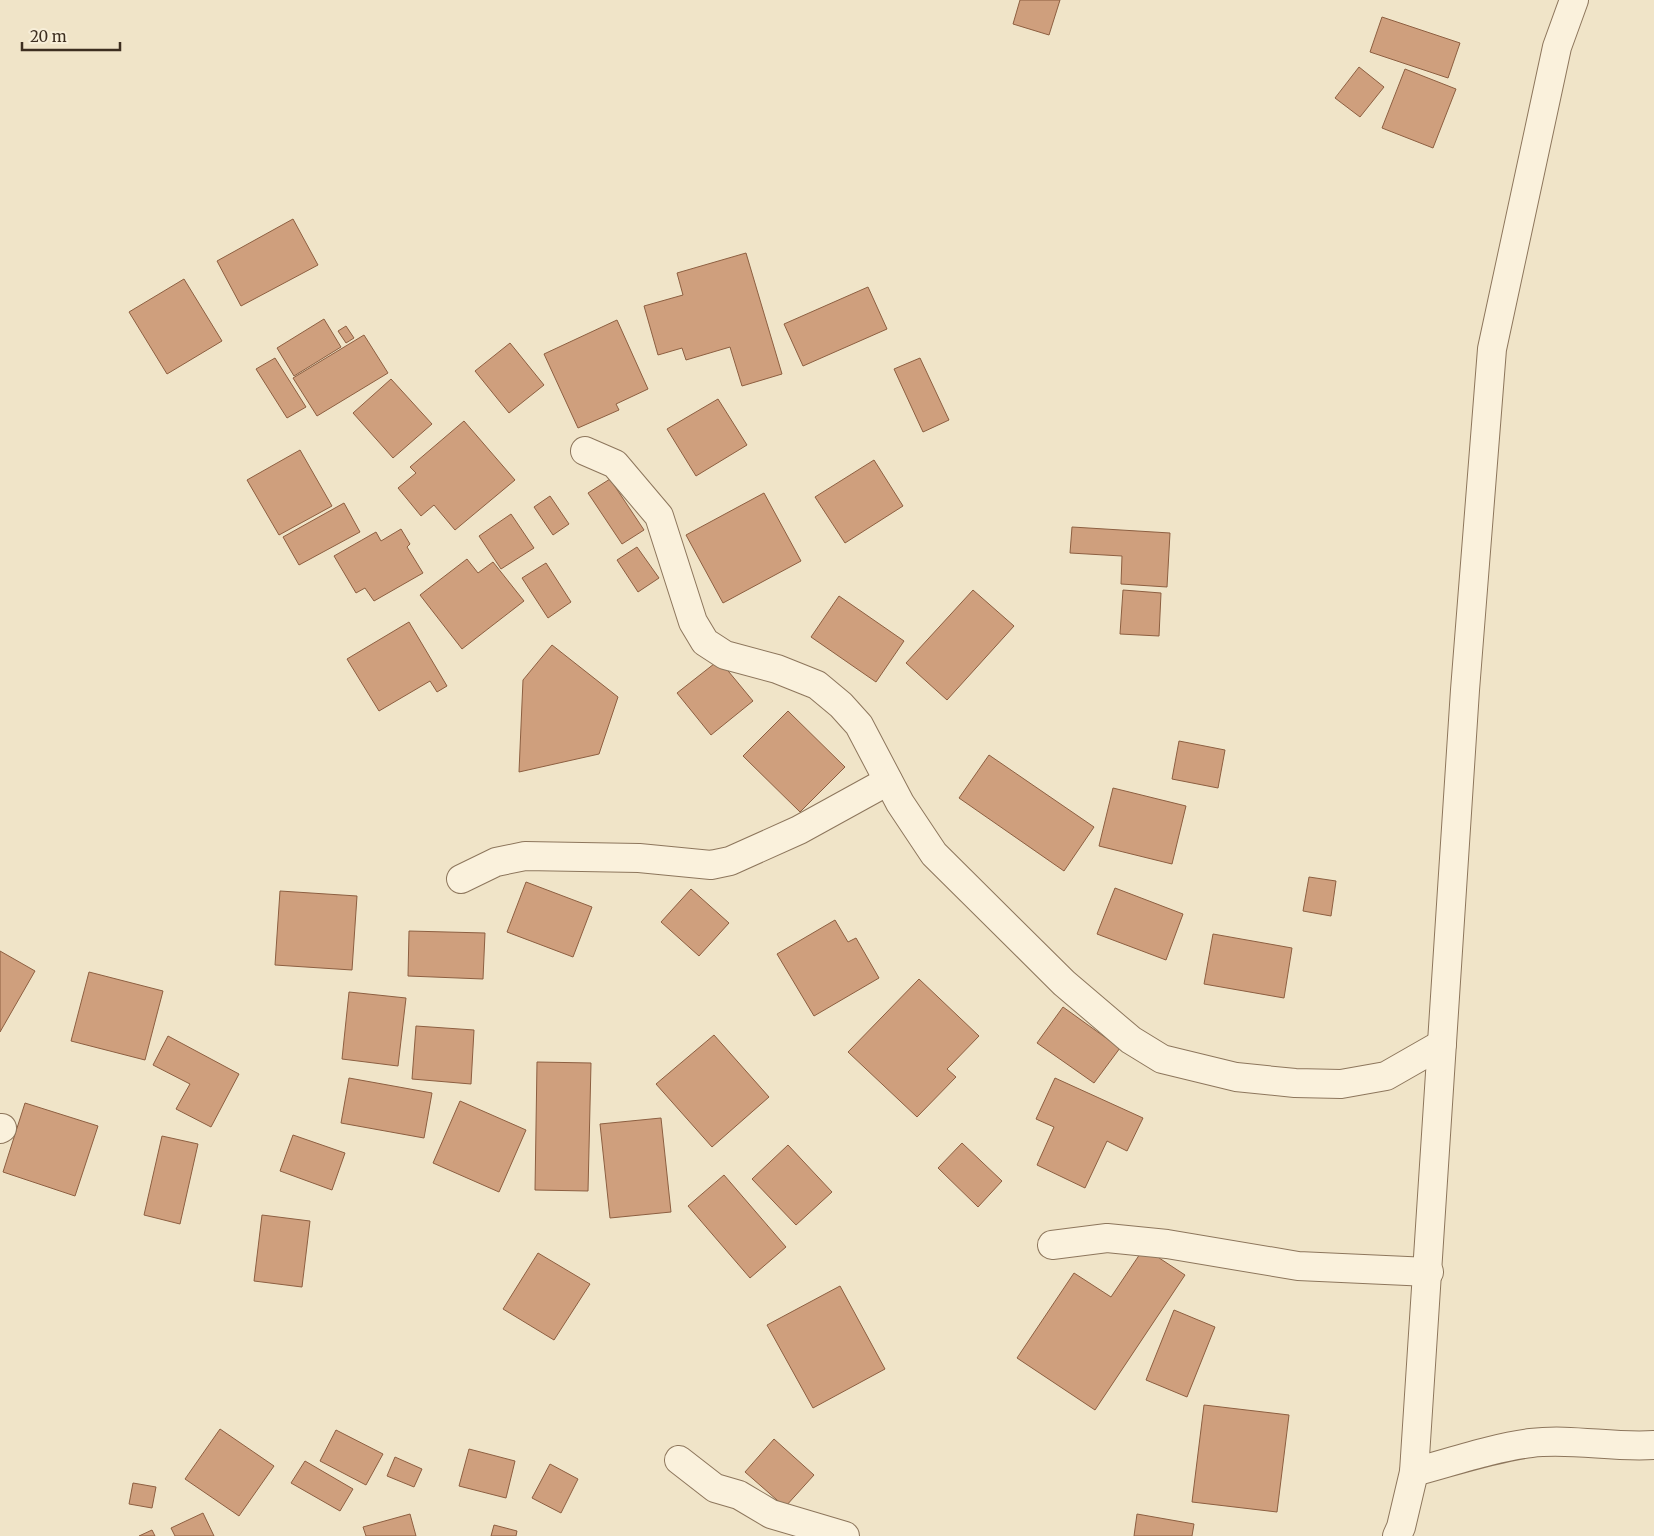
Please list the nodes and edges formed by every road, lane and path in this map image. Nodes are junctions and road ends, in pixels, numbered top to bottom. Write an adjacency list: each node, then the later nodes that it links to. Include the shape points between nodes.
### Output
1 (1574, 0): 5 (street, via 1557,47 1492,349)
2 (585, 451): 3 (street, via 615,464 659,516 693,622 705,642 725,655 777,669 817,685 859,725)
3 (888, 781): 4 (street, via 799,830 730,861 711,865 639,858 525,856 496,862); 5 (street, via 934,854 1064,982 1131,1040 1162,1059 1236,1077 1341,1084 1386,1076)
4 (462, 879)
5 (1442, 1044): 7 (street)
6 (1052, 1245): 7 (street, via 1107,1238 1167,1244 1298,1266)
7 (1429, 1272): 10 (street)
8 (1654, 1445): 10 (street, via 1531,1443)
9 (679, 1460): 11 (street, via 715,1488 739,1495 771,1514)
10 (1414, 1472): 12 (street)
11 (845, 1536)
12 (1397, 1536)

